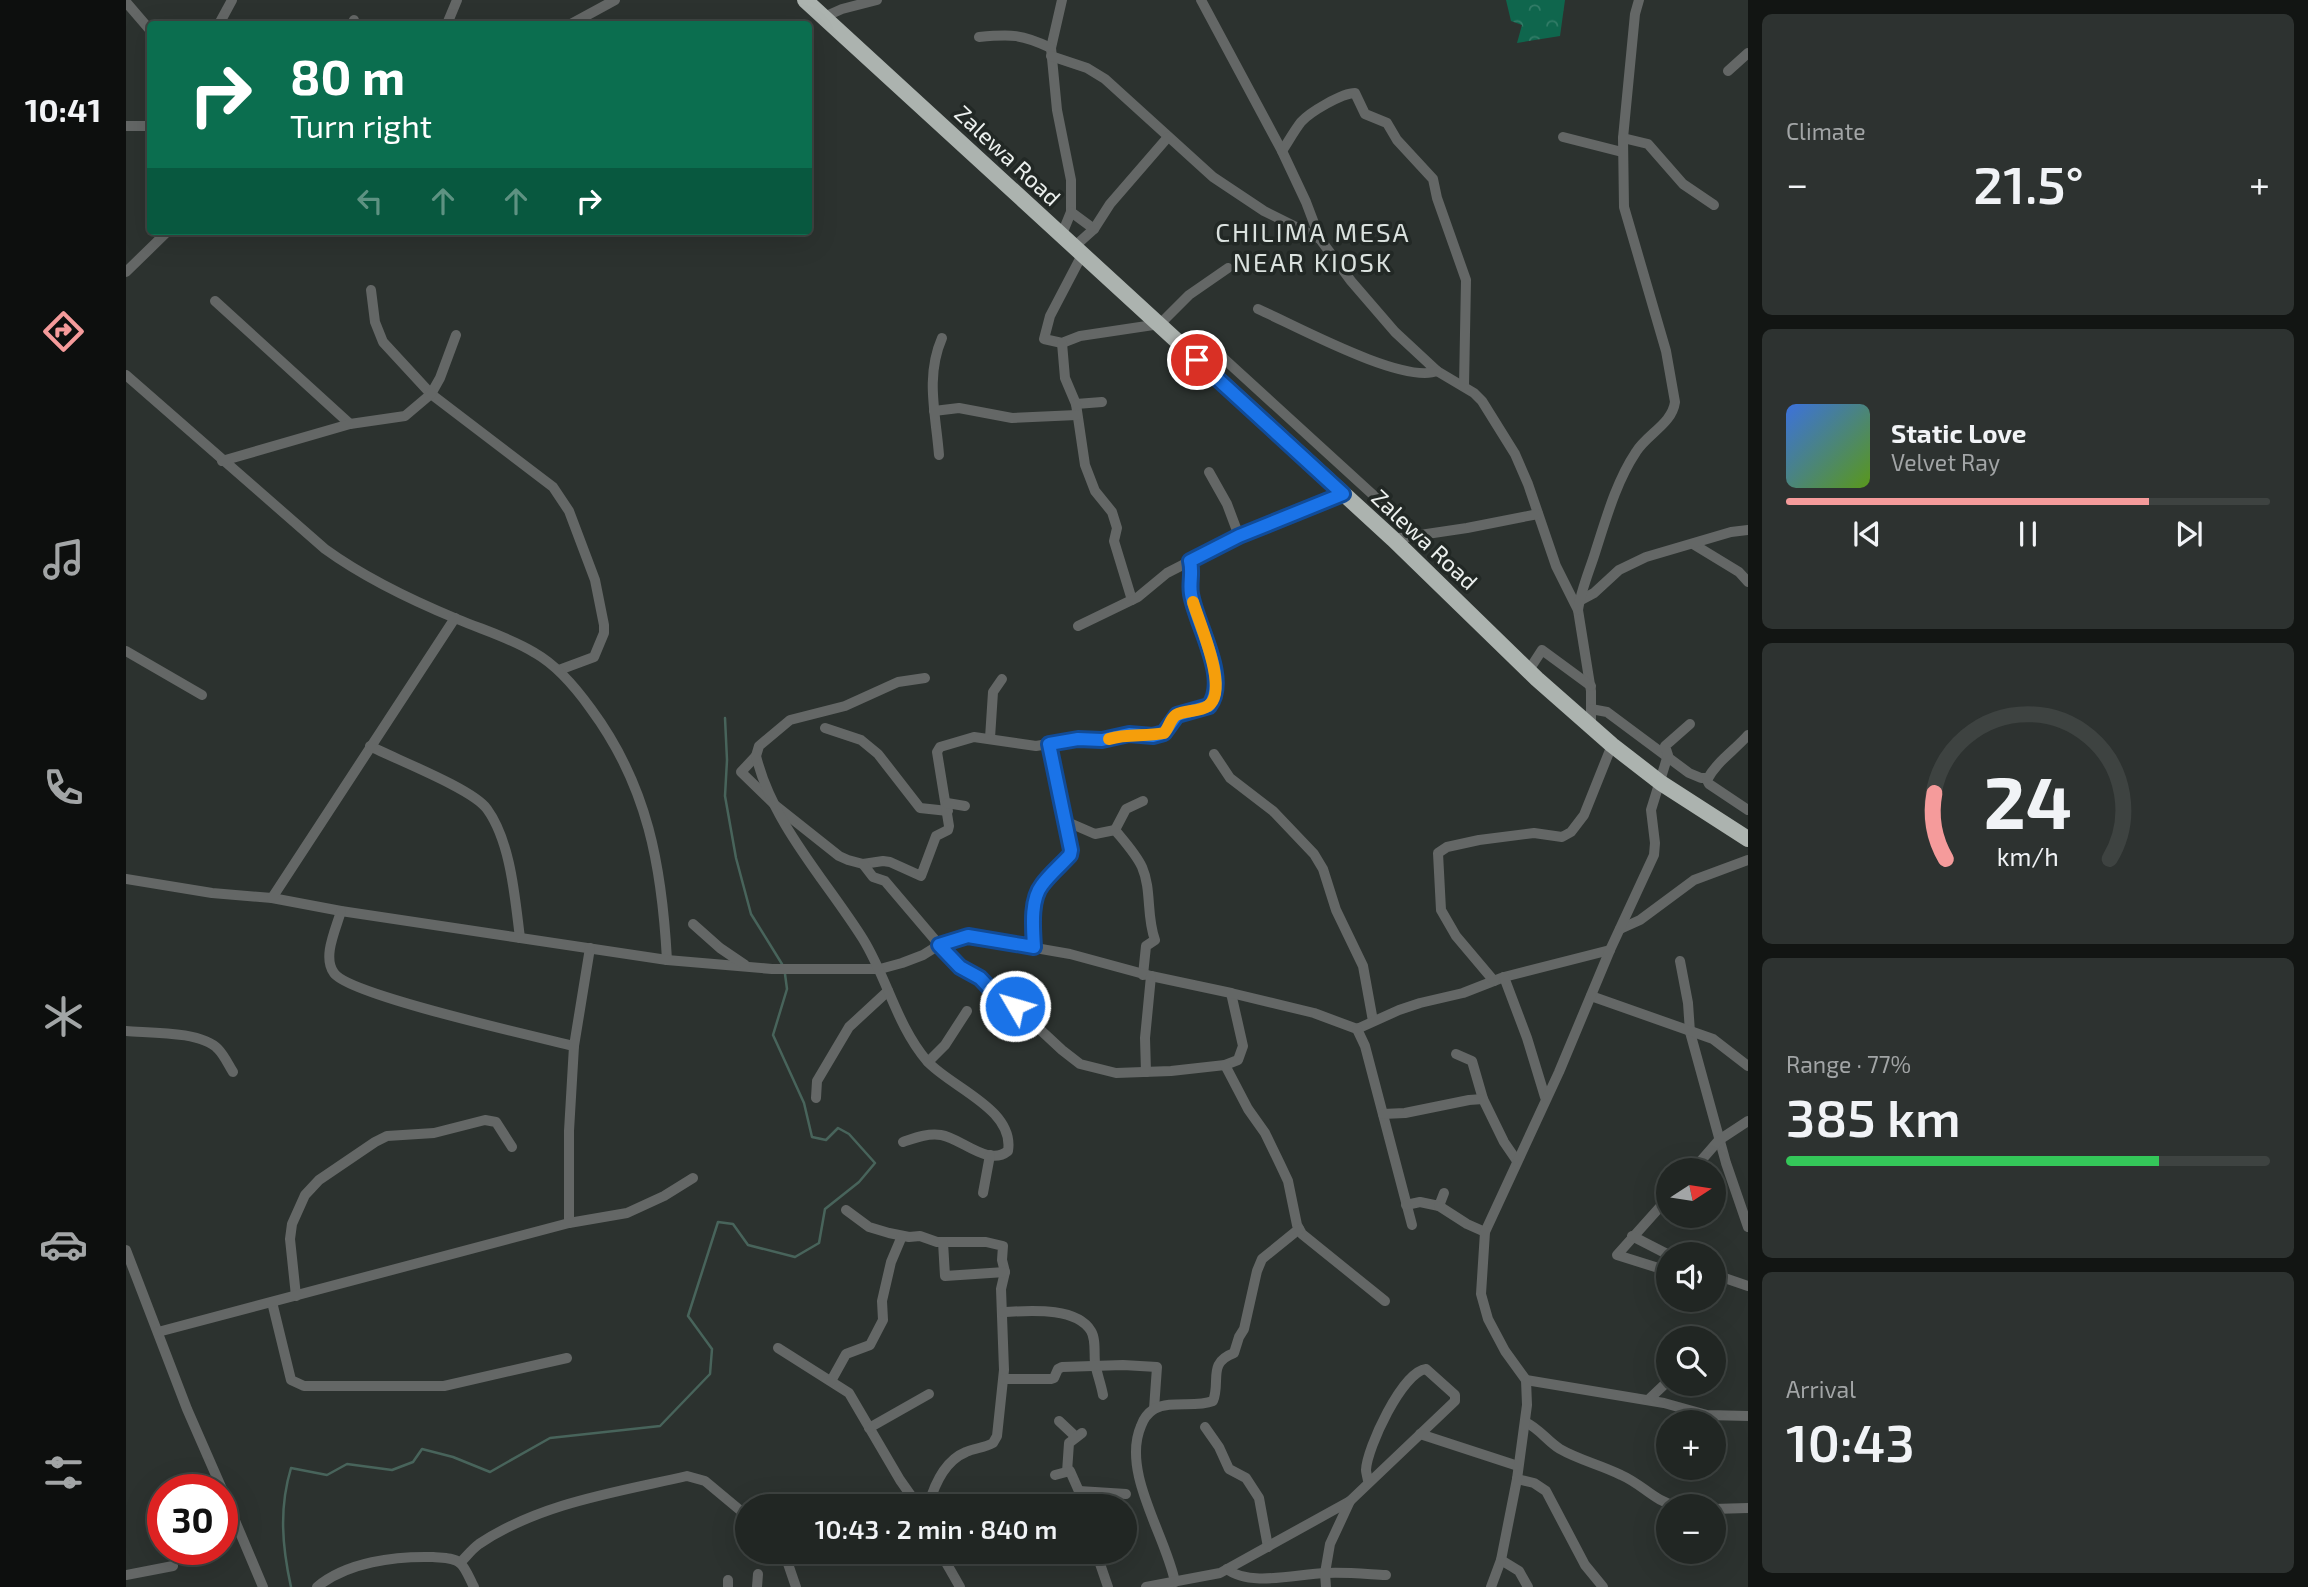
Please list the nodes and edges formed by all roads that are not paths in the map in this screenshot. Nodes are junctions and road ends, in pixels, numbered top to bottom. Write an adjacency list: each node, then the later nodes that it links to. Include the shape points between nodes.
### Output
1 (232, 0): 11 (street)
2 (457, 0): 12 (street)
3 (615, 0): 13 (street)
4 (805, 0): 10 (highway, Zalewa Road)
5 (877, 0): 10 (street)
6 (1062, 0): 16 (street)
7 (1200, 0): 24 (street)
8 (1639, 0): 23 (street)
9 (126, 2): 14 (street)
10 (824, 17): 29 (highway, Zalewa Road)
11 (221, 21)
12 (448, 21)
13 (576, 21)
14 (147, 26)
15 (979, 37): 16 (street, via 1014,34)
16 (1051, 52): 21 (street, via 1105,79); 27 (street, via 1071,180)
17 (1748, 53): 18 (street)
18 (1728, 71)
19 (126, 126): 20 (street)
20 (147, 126)
21 (1168, 137): 28 (street); 31 (street, via 1213,177 1264,211)
22 (1563, 137): 25 (street)
23 (1623, 138): 25 (street); 26 (street, via 1648,144 1683,184)
24 (1282, 151): 31 (street); 45 (street, via 1309,115 1342,95 1355,93 1365,114 1387,123 1396,140 1433,179 1465,271)
25 (1622, 152): 64 (street, via 1623,206 1666,351 1675,402 1669,418 1637,450 1625,471)
26 (1714, 205)
27 (1071, 212): 28 (street); 29 (street)
28 (1094, 229): 32 (street)
29 (1062, 234): 32 (highway, Zalewa Road)
30 (164, 235): 34 (street)
31 (1320, 239): 43 (street, via 1395,332)
32 (1079, 249): 38 (highway, Zalewa Road); 41 (street, via 1044,339)
33 (1228, 268): 38 (street, via 1189,295)
34 (126, 272)
35 (372, 290): 46 (street, via 375,322 383,342)
36 (215, 301): 50 (street)
37 (1258, 309): 43 (street, via 1348,352 1419,374)
38 (1160, 324): 41 (street); 42 (highway, Zalewa Road)
39 (456, 334): 46 (street)
40 (942, 338): 49 (street, via 932,376)
41 (1062, 343): 48 (street, via 1065,378)
42 (1197, 360): 54 (highway, Zalewa Road); 57 (street, via 1210,346)
43 (1437, 371): 45 (street)
44 (126, 375): 52 (street)
45 (1464, 386): 55 (street, via 1482,401 1504,433)
46 (431, 394): 50 (street, via 405,416); 68 (street, via 547,482 569,512 595,580 604,633 594,657)
47 (1102, 402): 48 (street)
48 (1077, 410): 49 (street, via 1012,418 959,408); 63 (street, via 1085,466 1099,499 1112,512 1114,541)
49 (934, 411): 51 (street)
50 (349, 424): 52 (street)
51 (939, 456)
52 (222, 461): 65 (street, via 355,571)
53 (1209, 472): 58 (street)
54 (1343, 494): 58 (street); 59 (highway, Zalewa Road)
55 (1538, 514): 57 (street); 64 (street, via 1560,576)
56 (1748, 530): 60 (street)
57 (1417, 535): 59 (street)
58 (1239, 536): 61 (street)
59 (1393, 539): 69 (highway, Zalewa Road)
60 (1692, 544): 62 (street); 64 (street, via 1629,565)
61 (1190, 561): 63 (street); 79 (street, via 1190,590 1214,673 1215,694 1209,706 1177,715 1164,733 1153,736 1129,734)
62 (1748, 582)
63 (1132, 600): 66 (street)
64 (1578, 606): 72 (street)
65 (455, 618): 68 (street, via 535,653); 81 (street)
66 (1078, 626)
67 (126, 652): 73 (street)
68 (559, 670): 107 (street, via 603,725 635,785 656,855)
69 (1529, 670): 72 (street, via 1542,650); 74 (highway, Zalewa Road)
70 (925, 678): 84 (street, via 898,682 845,706 790,720 759,746)
71 (1002, 679): 78 (street, via 993,692)
72 (1591, 686): 74 (street)
73 (202, 695)
74 (1591, 717): 80 (highway, Zalewa Road); 83 (street, via 1608,712)
75 (1690, 724): 83 (street, via 1665,746)
76 (825, 728): 90 (street, via 861,740 878,754 920,808)
77 (1748, 735): 85 (street)
78 (990, 738): 79 (street, via 1028,746); 90 (street, via 970,738 938,749)
79 (1049, 744): 92 (street)
80 (1612, 745): 86 (highway, Zalewa Road); 112 (street, via 1584,815 1572,832 1562,837 1534,833 1489,838 1438,853 1441,910 1456,936)
81 (370, 746): 98 (street); 102 (street, via 458,787 486,807 502,838)
82 (1214, 754): 117 (street, via 1230,778 1273,811 1323,869 1363,966)
83 (1668, 755): 85 (street, via 1689,772); 86 (street)
84 (756, 757): 88 (street); 88 (street, via 741,772)
85 (1707, 778): 91 (street)
86 (1661, 783): 94 (highway, Zalewa Road); 101 (street, via 1651,810 1654,855)
87 (1143, 801): 93 (street, via 1126,809)
88 (775, 806): 96 (street, via 839,856); 110 (street)
89 (965, 806): 90 (street)
90 (947, 807): 96 (street, via 949,826 936,836 922,876 883,861)
91 (1748, 810)
92 (1065, 821): 93 (street, via 1094,834); 104 (street, via 1070,855 1037,893)
93 (1115, 830): 111 (street, via 1141,865 1147,885 1155,940 1146,946)
94 (1748, 839)
95 (1748, 860): 101 (street, via 1694,880 1640,920)
96 (863, 864): 103 (street, via 873,877 885,881)
97 (126, 879): 98 (street)
98 (272, 898): 99 (street)
99 (341, 911): 102 (street); 121 (street, via 329,964 339,979 376,995)
100 (693, 923): 109 (street)
101 (1620, 929): 106 (street)
102 (520, 938): 105 (street)
103 (939, 945): 104 (street, via 968,936); 110 (street); 128 (street, via 1080,1064 1116,1073)
104 (1034, 947): 111 (street)
105 (590, 948): 107 (street); 121 (street)
106 (1610, 950): 112 (street); 115 (street)
107 (667, 960): 109 (street)
108 (1679, 961): 120 (street)
109 (747, 967): 110 (street)
110 (880, 969): 113 (street)
111 (1147, 976): 114 (street); 128 (street)
112 (1499, 979): 117 (street); 129 (street)
113 (888, 991): 123 (street); 131 (street, via 849,1027 817,1081)
114 (1231, 993): 118 (street, via 1314,1013); 125 (street, via 1243,1046 1238,1060)
115 (1591, 996): 120 (street); 130 (street)
116 (967, 1011): 123 (street)
117 (1373, 1021): 118 (street)
118 (1357, 1029): 133 (street)
119 (126, 1031): 127 (street, via 207,1041)
120 (1690, 1032): 126 (street, via 1713,1039); 135 (street)
121 (575, 1046): 148 (street)
122 (1455, 1055): 132 (street, via 1472,1061)
123 (928, 1062): 138 (street, via 1002,1122 1008,1151)
124 (1530, 1062): 129 (street)
125 (1225, 1065): 128 (street); 151 (street, via 1280,1164)
126 (1748, 1066)
127 (233, 1072)
128 (1146, 1072)
129 (1541, 1078): 130 (street)
130 (1545, 1097): 140 (street)
131 (816, 1098)
132 (1483, 1099): 133 (street); 140 (street)
133 (1383, 1114): 144 (street)
134 (1748, 1121): 135 (street)
135 (1719, 1140): 139 (street); 150 (street)
136 (903, 1142): 138 (street, via 944,1135)
137 (512, 1147): 162 (street, via 495,1122 485,1120 435,1133 396,1134 375,1142 319,1180 305,1195 292,1224)
138 (990, 1155): 143 (street)
139 (1703, 1158)
140 (1517, 1161): 152 (street)
141 (693, 1178): 148 (street, via 627,1213)
142 (1444, 1193): 145 (street)
143 (983, 1194)
144 (1406, 1205): 145 (street); 149 (street)
145 (1440, 1206): 152 (street)
146 (846, 1210): 153 (street, via 869,1227)
147 (1656, 1211): 154 (street)
148 (569, 1223): 162 (street)
149 (1412, 1225)
150 (1748, 1227)
151 (1299, 1228): 163 (street); 177 (street, via 1262,1259 1244,1329 1234,1353 1217,1369 1213,1401)
152 (1485, 1232): 171 (street, via 1481,1294 1488,1319)
153 (902, 1236): 155 (street); 172 (street, via 891,1262 877,1333 870,1345 846,1354)
154 (1632, 1236): 156 (street); 158 (street, via 1617,1255)
155 (943, 1242): 159 (street, via 1003,1246); 159 (street, via 945,1276)
156 (1656, 1248)
157 (126, 1250): 166 (street)
158 (1656, 1267)
159 (1005, 1272): 165 (street)
160 (1726, 1278): 161 (street)
161 (1748, 1286)
162 (296, 1296): 164 (street)
163 (1385, 1301)
164 (272, 1302): 166 (street); 168 (street, via 291,1380 304,1387 444,1386)
165 (1003, 1312): 169 (street, via 1058,1312 1073,1318 1091,1331); 170 (street)
166 (158, 1332): 186 (street)
167 (778, 1348): 172 (street)
168 (567, 1358)
169 (1096, 1366): 170 (street, via 1059,1368 1051,1379); 175 (street); 177 (street, via 1157,1367)
170 (1004, 1379): 193 (street, via 993,1443 967,1451 947,1465)
171 (1526, 1380): 176 (street); 180 (street)
172 (831, 1381): 182 (street, via 849,1393)
173 (1656, 1392): 176 (street)
174 (929, 1394): 182 (street)
175 (1103, 1395)
176 (1648, 1400): 178 (street, via 1707,1415)
177 (1154, 1409): 213 (street, via 1139,1430 1135,1454)
178 (1748, 1416)
179 (1059, 1421): 185 (street, via 1079,1435 1069,1443)
180 (1525, 1422): 184 (street); 195 (street, via 1562,1450 1624,1476)
181 (1205, 1427): 201 (street, via 1230,1469 1246,1478 1259,1498)
182 (869, 1428): 192 (street)
183 (1420, 1434): 184 (street); 189 (street); 189 (street, via 1456,1399 1423,1369 1401,1391 1388,1413 1368,1462)
184 (1518, 1466): 188 (street)
185 (1067, 1472): 187 (street); 190 (street)
186 (215, 1474)
187 (1055, 1475)
188 (1517, 1479): 202 (street); 227 (street, via 1546,1491 1585,1565)
189 (1368, 1481): 196 (street)
190 (1079, 1491): 191 (street); 194 (street)
191 (1126, 1493)
192 (911, 1494)
193 (932, 1494)
194 (1080, 1494)
195 (1656, 1498)
196 (1350, 1501): 201 (street); 209 (street, via 1330,1544)
197 (735, 1506): 203 (street, via 705,1482 687,1476 560,1506 477,1545)
198 (1748, 1508): 199 (street)
199 (1726, 1509)
200 (238, 1528): 216 (street)
201 (1268, 1547): 208 (street)
202 (1501, 1560): 225 (street); 226 (street, via 1520,1571)
203 (460, 1563): 217 (street, via 408,1556 357,1567); 218 (street)
204 (788, 1564): 220 (street)
205 (947, 1564): 221 (street)
206 (1100, 1564): 222 (street)
207 (173, 1566): 211 (street)
208 (1227, 1569): 213 (street); 214 (street)
209 (1325, 1573): 212 (street); 214 (street); 224 (street)
210 (758, 1574): 219 (street)
211 (126, 1575)
212 (1385, 1575)
213 (1175, 1582): 215 (street)
214 (1255, 1584)
215 (1162, 1586): 223 (street)
216 (263, 1587)
217 (317, 1587)
218 (474, 1587)
219 (757, 1587)
220 (796, 1587)
221 (960, 1587)
222 (1108, 1587)
223 (1146, 1587)
224 (1326, 1587)
225 (1491, 1587)
226 (1528, 1587)
227 (1603, 1587)

